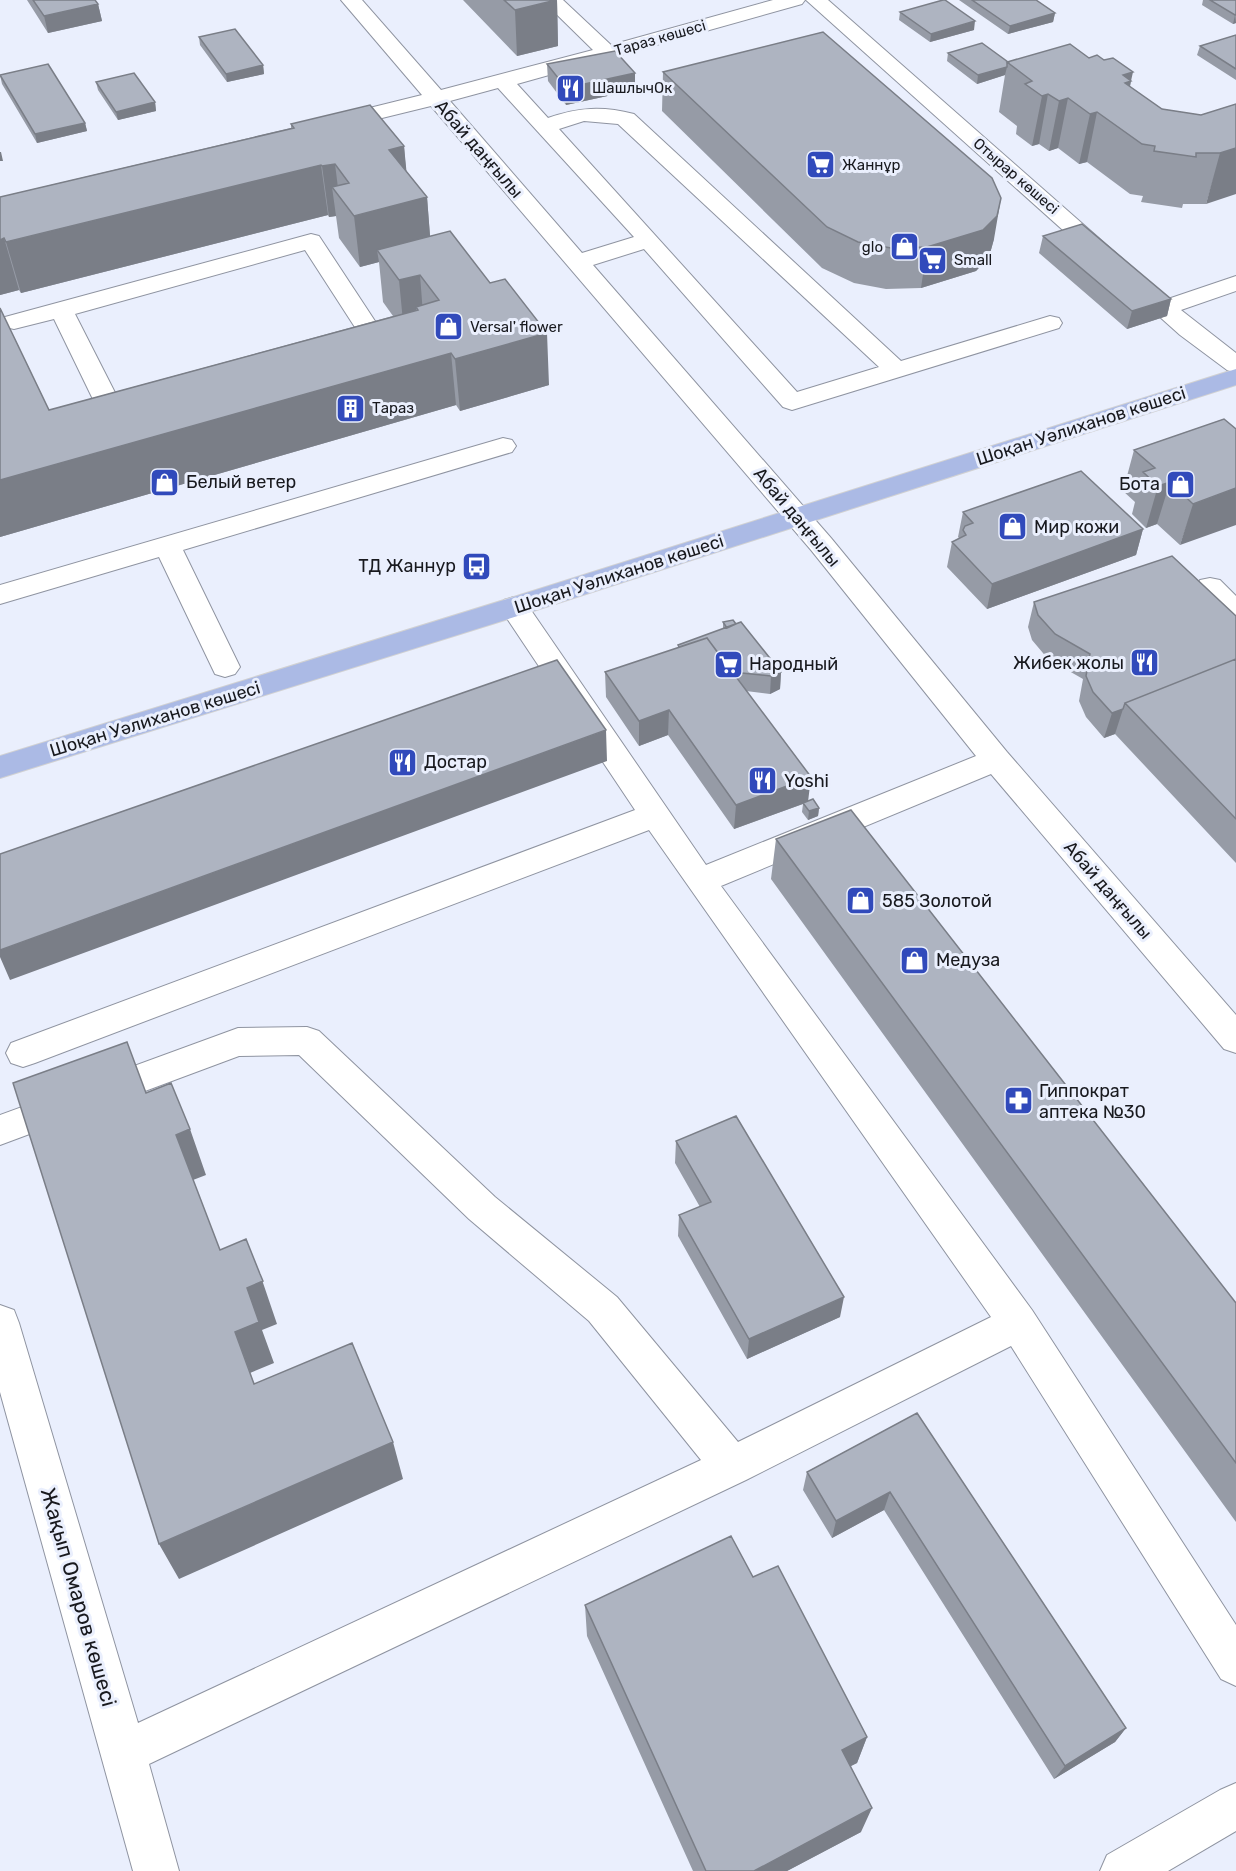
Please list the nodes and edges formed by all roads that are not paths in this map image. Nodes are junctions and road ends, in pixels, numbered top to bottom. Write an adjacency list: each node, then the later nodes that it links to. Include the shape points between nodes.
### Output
1 (351, 0): 7 (street, Абай даңғылы)
2 (552, 0): 5 (street)
3 (795, 0): 5 (street, Тараз көшесі)
4 (816, 0): 13 (street, Отырар көшесі)
5 (608, 53): 6 (street, Тараз көшесі)
6 (503, 81): 7 (street, Тараз көшесі); 8 (street)
7 (435, 100): 9 (street, Тараз көшесі); 11 (street, Абай даңғылы)
8 (544, 127): 10 (street); 19 (street, via 569,117 604,112 626,119)
9 (309, 130)
10 (649, 240): 11 (street); 19 (street, via 792,402)
11 (578, 262): 23 (street, Абай даңғылы)
12 (1236, 283): 13 (street)
13 (1164, 308): 17 (street, Отырар көшесі)
14 (61, 310): 15 (street); 18 (street, via 310,241 384,353); 21 (street, via 130,422)
15 (14, 322)
16 (1050, 323): 19 (street)
17 (1226, 358)
18 (349, 362)
19 (895, 369)
20 (1236, 377): 23 (main road, Шоқан Уәлиханов көшесі)
21 (81, 436)
22 (503, 446): 24 (street)
23 (797, 517): 27 (main road, Шоқан Уәлиханов көшесі); 30 (street, Абай даңғылы)
24 (167, 546): 26 (street); 29 (street)
25 (1210, 587): 28 (street)
26 (0, 595)
27 (514, 607): 31 (main road, Шоқан Уәлиханов көшесі); 32 (street, via 551,683)
28 (1236, 612)
29 (225, 667)
30 (996, 760): 33 (street); 34 (street, Абай даңғылы)
31 (0, 767)
32 (655, 815): 33 (street); 35 (street)
33 (700, 881): 38 (street)
34 (1236, 1040)
35 (23, 1053)
36 (0, 1130): 39 (street, via 238,1042 308,1041 482,1208 603,1309)
37 (0, 1323): 41 (street, Жақып Омаров көшесі)
38 (1018, 1323): 39 (street); 40 (street)
39 (732, 1466): 41 (street)
40 (1236, 1664)
41 (124, 1753): 43 (street, Жақып Омаров көшесі)
42 (1236, 1806): 44 (street)
43 (156, 1871)
44 (1123, 1871)

